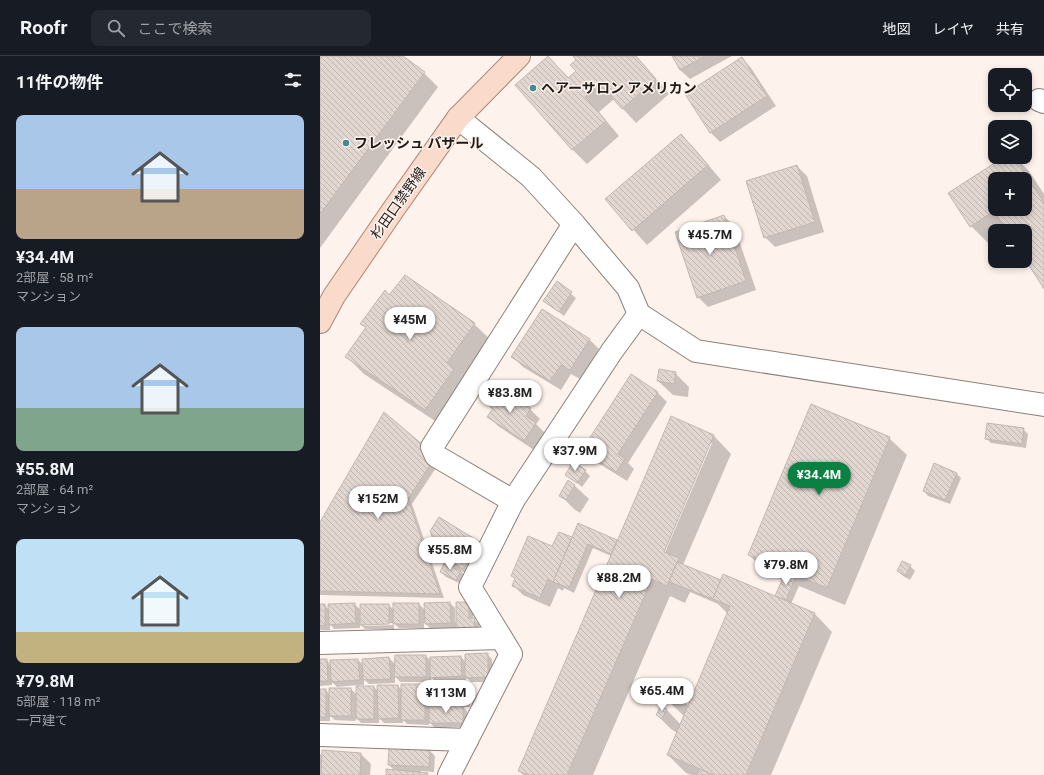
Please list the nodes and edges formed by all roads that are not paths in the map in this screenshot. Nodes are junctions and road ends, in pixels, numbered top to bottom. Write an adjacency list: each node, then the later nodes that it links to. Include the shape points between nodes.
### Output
1 (519, 56): 2 (main road, 杉田口禁野線)
2 (458, 118): 3 (street, via 531,177); 5 (main road, 杉田口禁野線, via 334,296)
3 (574, 224): 4 (street, via 628,288); 7 (street, via 432,447 436,456)
4 (639, 314): 6 (street, via 696,351); 7 (street)
5 (320, 322)
6 (1044, 405)
7 (513, 501): 8 (street, via 470,587)
8 (501, 638): 9 (street); 11 (street, via 511,654)
9 (320, 643)
10 (320, 735): 11 (street)
11 (467, 740): 12 (street)
12 (449, 775)

